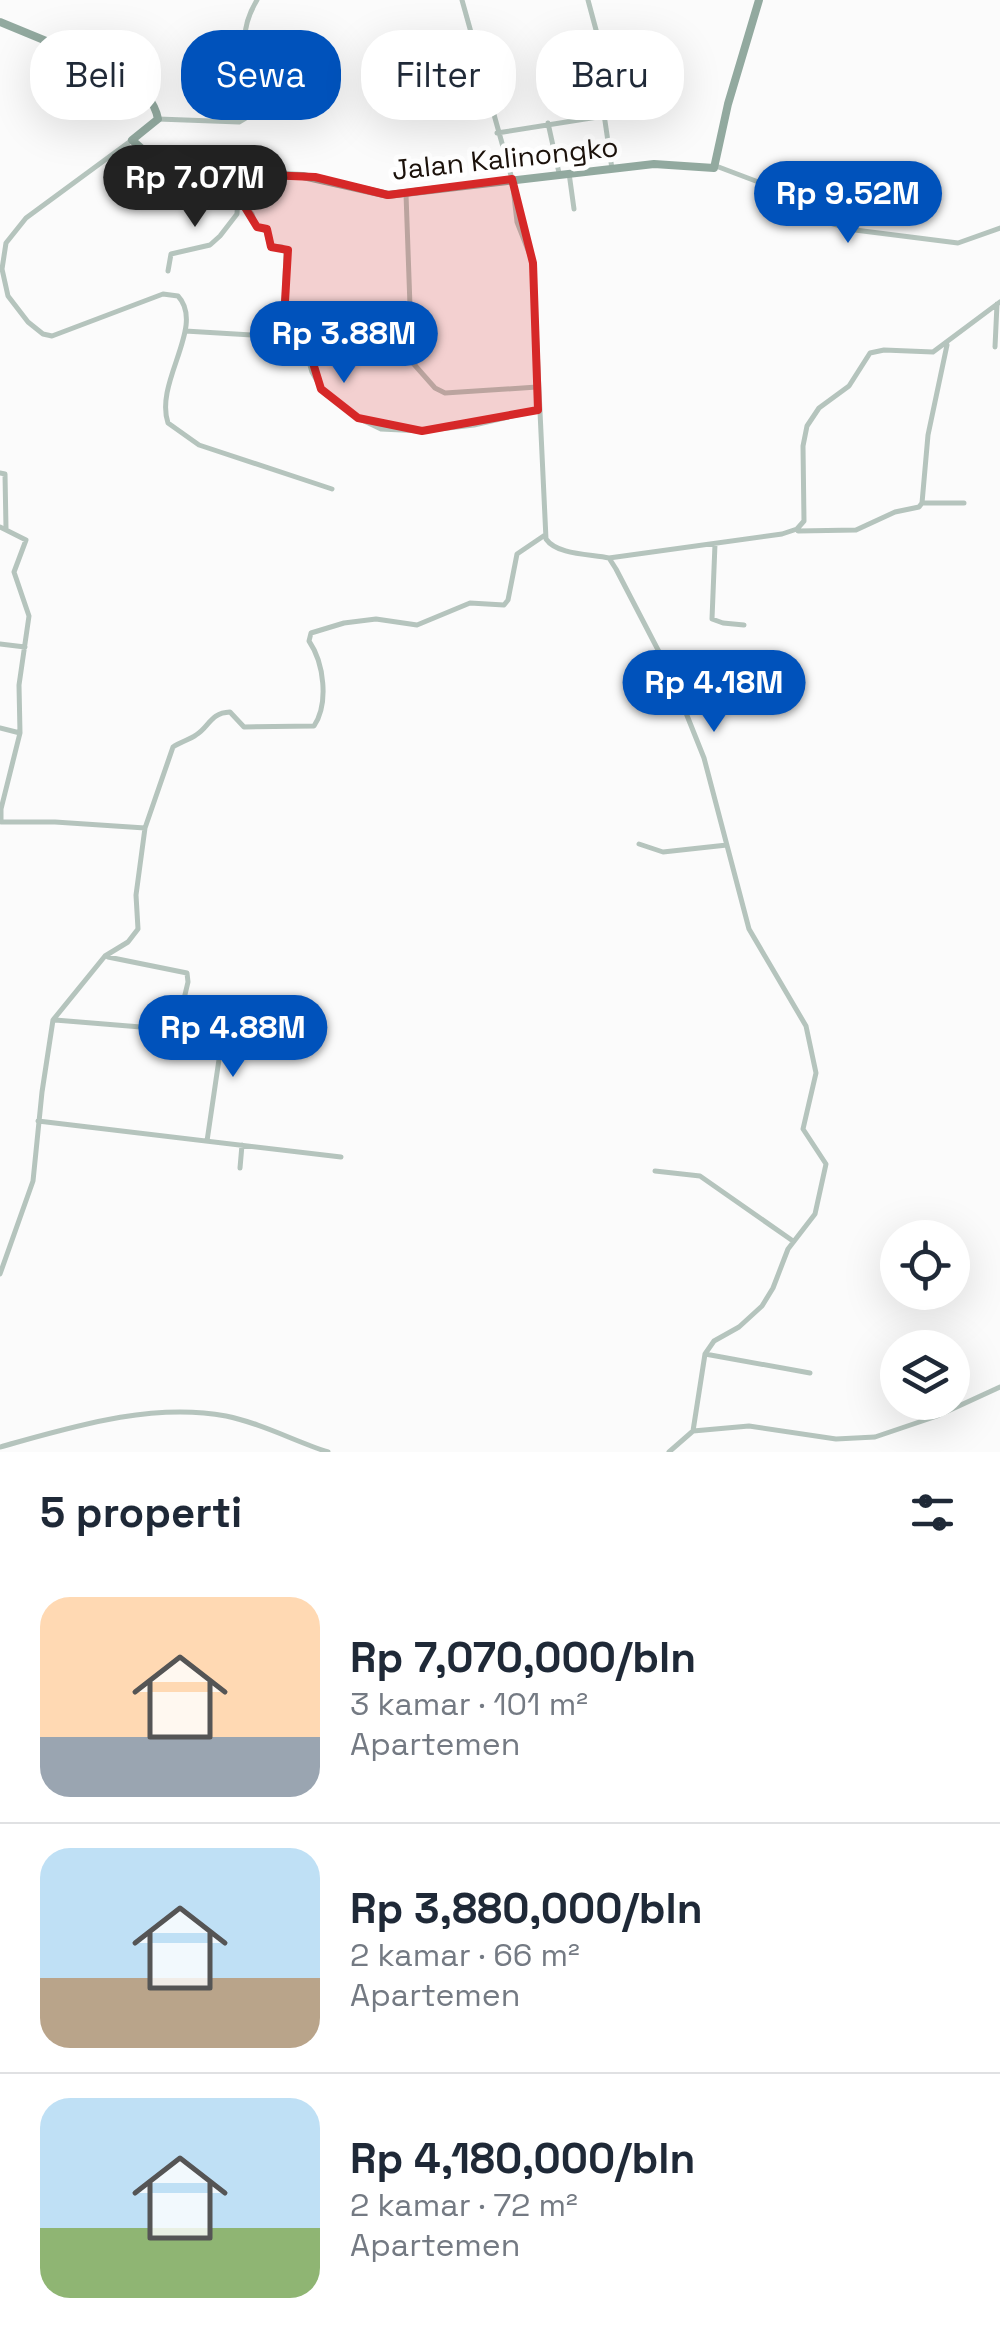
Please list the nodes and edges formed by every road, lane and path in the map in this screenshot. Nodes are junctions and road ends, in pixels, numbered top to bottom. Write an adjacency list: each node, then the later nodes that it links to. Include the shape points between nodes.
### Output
1 (257, 0): 8 (street, via 242,38 256,92 249,116 239,122)
2 (462, 0): 13 (street)
3 (588, 0): 6 (street)
4 (759, 0): 15 (street)
5 (0, 22): 7 (street)
6 (597, 30)
7 (30, 34)
8 (161, 118)
9 (156, 120): 14 (street)
10 (567, 120): 12 (street)
11 (605, 120): 16 (street)
12 (548, 122): 13 (street); 18 (street)
13 (497, 133): 19 (street)
14 (132, 140): 17 (street, Jalan Kalinongko, via 167,171); 26 (street, via 26,218 6,242 3,278 16,308 43,334 60,334 170,293 185,304)
15 (716, 166): 16 (street, Jalan Kalinongko); 23 (street, via 761,184 798,214 855,230 962,243)
16 (612, 169): 18 (street, Jalan Kalinongko)
17 (239, 174): 20 (street, Jalan Kalinongko, via 315,177 368,193); 21 (street)
18 (564, 174): 19 (street, Jalan Kalinongko); 22 (street)
19 (512, 179): 20 (street, Jalan Kalinongko); 30 (street, via 516,218 533,263)
20 (406, 194): 30 (street, via 408,340 417,371 444,393)
21 (238, 196): 24 (street, via 237,214 217,240 172,253); 27 (street, via 270,246 286,253)
22 (574, 209)
23 (1000, 228)
24 (168, 271)
25 (999, 303): 28 (street); 29 (street)
26 (185, 330): 27 (street); 33 (street, via 165,396 168,423 198,445)
27 (283, 336): 31 (street, via 305,340 312,372 328,396 381,428 422,432)
28 (947, 345): 34 (street); 37 (street, via 928,354 870,353 846,388 816,411 803,446 804,521)
29 (995, 346)
30 (537, 387): 31 (street)
31 (538, 410): 38 (street)
32 (0, 473): 36 (street)
33 (332, 489)
34 (922, 503): 35 (street); 37 (street, via 862,528)
35 (964, 504)
36 (3, 528): 43 (street, via 26,541 14,568 29,611)
37 (793, 531): 39 (street)
38 (545, 534): 40 (street, via 554,547); 47 (street, via 517,554 504,605 470,604 417,625 376,619 311,632 322,674 316,725 244,727 230,712 216,714 173,747)
39 (715, 544): 40 (street); 41 (street, via 711,616)
40 (608, 558): 49 (street, via 679,694)
41 (744, 625)
42 (0, 644): 43 (street)
43 (25, 647): 45 (street)
44 (0, 728): 45 (street)
45 (20, 733): 46 (street)
46 (0, 822): 47 (street)
47 (144, 828): 50 (street, via 138,928)
48 (639, 844): 49 (street, via 663,852)
49 (727, 845): 59 (street, via 750,930 806,1026 814,1057 803,1129 826,1168 815,1214)
50 (105, 956): 51 (street); 51 (street, via 187,973 178,1024)
51 (53, 1020): 53 (street)
52 (270, 1030): 54 (street, via 222,1040)
53 (38, 1121): 54 (street); 60 (street, via 34,1182)
54 (207, 1141): 55 (street)
55 (242, 1146): 56 (street); 57 (street)
56 (341, 1157)
57 (240, 1168)
58 (654, 1171): 59 (street, via 700,1176)
59 (793, 1241): 61 (street, via 762,1306)
60 (0, 1274)
61 (705, 1354): 62 (street); 64 (street)
62 (810, 1372)
63 (1000, 1387): 64 (street, via 875,1438 836,1440 749,1426)
64 (693, 1431): 67 (street)
65 (0, 1447): 66 (street, via 122,1416 180,1412 228,1417)
66 (328, 1452)
67 (669, 1452)

